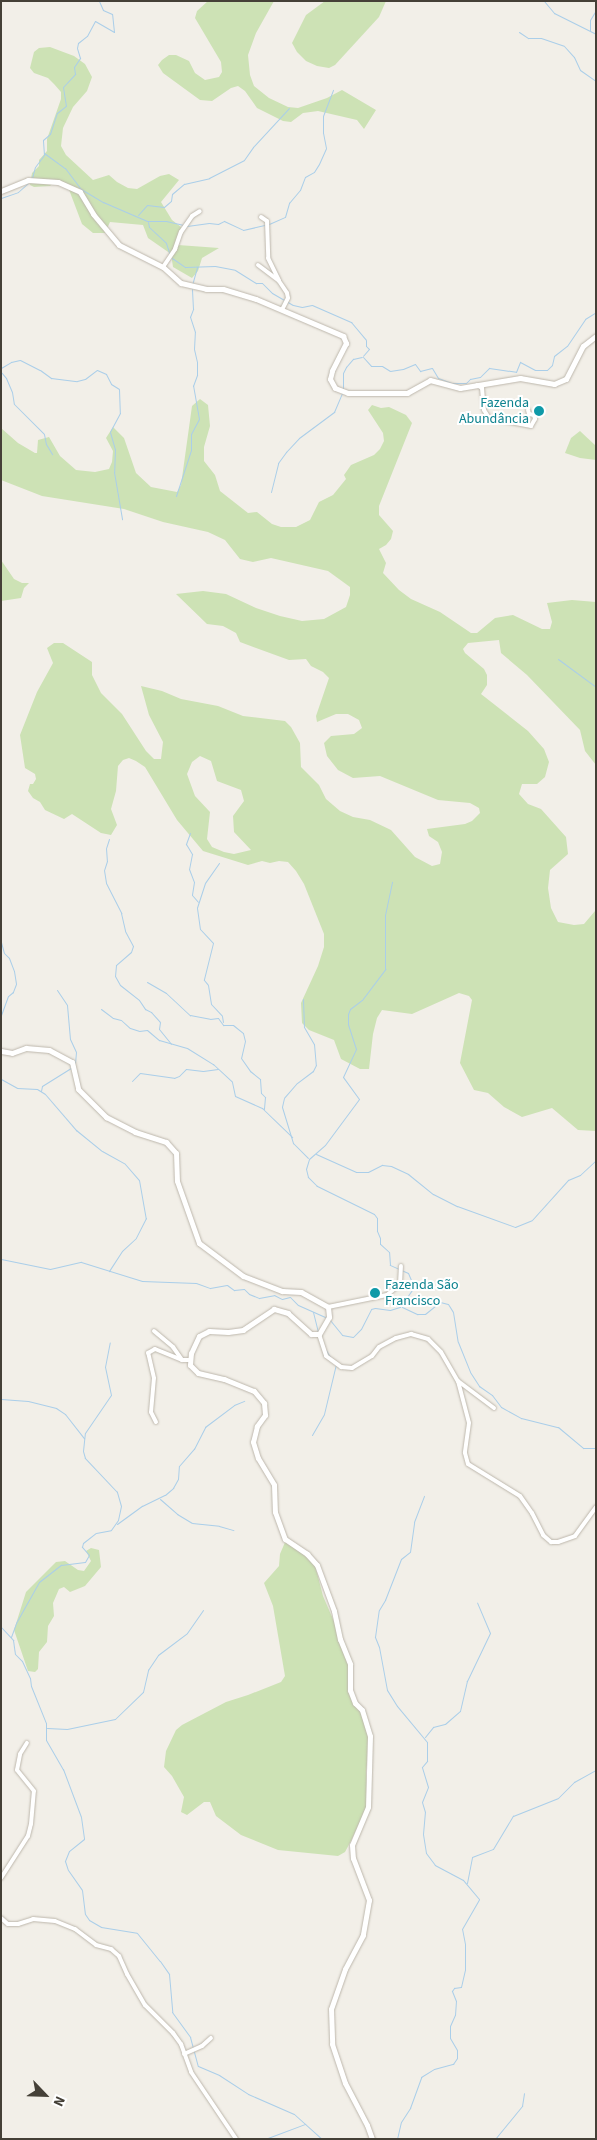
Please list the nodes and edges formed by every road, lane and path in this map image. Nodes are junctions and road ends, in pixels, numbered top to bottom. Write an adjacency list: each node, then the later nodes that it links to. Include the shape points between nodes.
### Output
1 (1, 191): 5 (street, via 28,180 58,182 80,192 93,214 119,245)
2 (200, 212): 5 (street, via 192,216 181,232)
3 (261, 217): 6 (street, via 267,221 268,258)
4 (258, 265): 6 (street)
5 (163, 267): 7 (street, via 181,283 223,289)
6 (279, 281): 7 (street, via 288,298)
7 (282, 310): 9 (street, via 343,336 346,343 330,379 335,388 348,393 408,393 430,380 460,388)
8 (596, 336): 9 (street, via 583,346 566,379 554,384 520,378)
9 (477, 385): 10 (street, via 482,388 484,410 489,418 531,426 535,419)
10 (528, 410)
11 (1, 1051): 13 (street, via 49,1050 72,1062 78,1089 106,1117 135,1132 166,1142 176,1153 177,1181 199,1243 242,1276 282,1292 301,1292)
12 (401, 1266): 13 (street, via 400,1284 387,1295)
13 (328, 1307): 15 (street, via 328,1320)
14 (154, 1331): 16 (street, via 173,1347)
15 (319, 1334): 17 (street, via 311,1334 288,1313 274,1309 243,1330 209,1331 199,1336); 18 (street, via 326,1356 341,1367 352,1368 396,1338 411,1334 419,1336 441,1352)
16 (182, 1360): 17 (street); 20 (street, via 155,1349 148,1353 154,1378 151,1412)
17 (190, 1360): 28 (street, via 190,1365 198,1373 254,1391 264,1403 266,1415 257,1426 253,1442 258,1458 274,1485 275,1512 285,1539 308,1554 317,1566 350,1664 350,1690 362,1710 370,1736 368,1807 352,1846 353,1858 369,1900 363,1935 345,1969 331,2009 332,2044 345,2083)
18 (458, 1381): 19 (street); 21 (street, via 469,1423 465,1453 468,1464 520,1496 546,1539 558,1542 575,1536)
19 (494, 1408)
20 (156, 1422)
21 (596, 1507)
22 (28, 1743): 23 (street, via 20,1754 17,1770 34,1791 31,1824 28,1836)
23 (1, 1878)
24 (1, 1918): 26 (street, via 8,1924 33,1919 55,1920 96,1945 111,1949 119,1956 145,2005 173,2033)
25 (211, 2038): 26 (street)
26 (184, 2054): 27 (street, via 191,2072)
27 (236, 2139)
28 (372, 2139)

